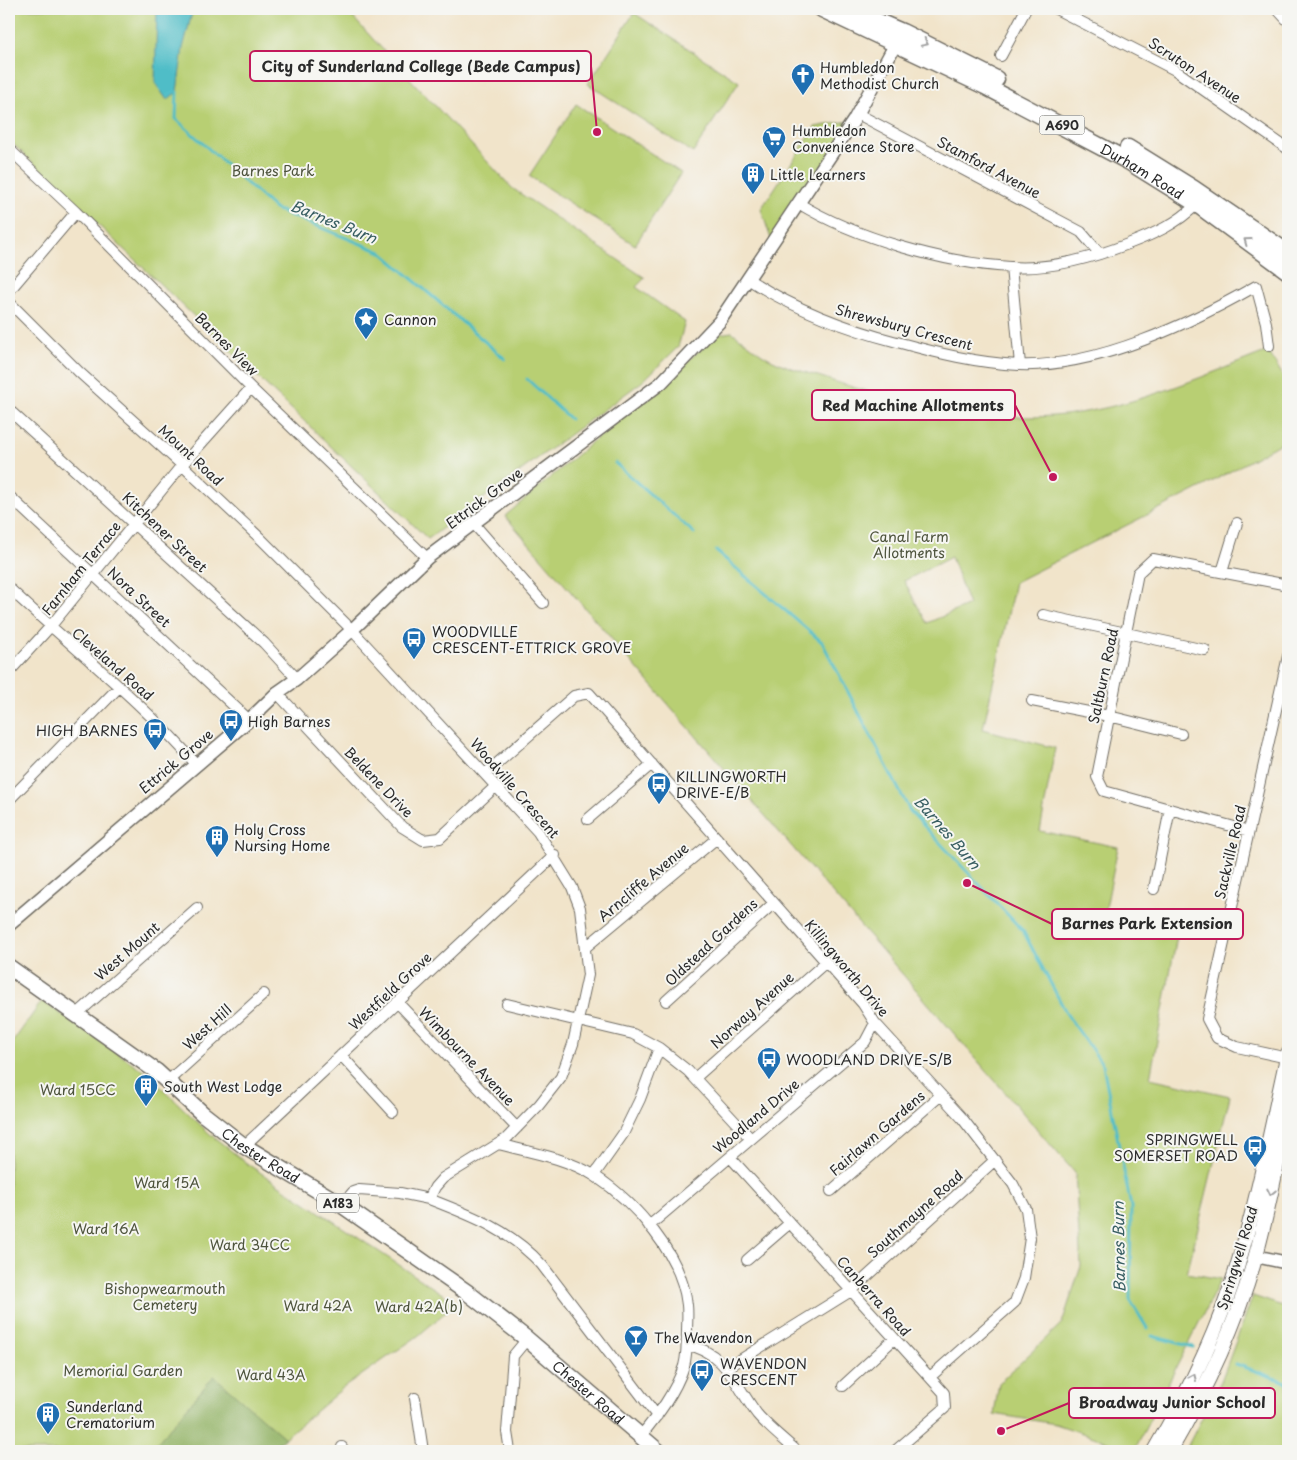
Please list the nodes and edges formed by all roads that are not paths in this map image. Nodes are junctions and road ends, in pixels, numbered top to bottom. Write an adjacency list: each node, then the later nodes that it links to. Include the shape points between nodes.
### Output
1 (822, 9): 7 (highway, Durham Road / A690)
2 (849, 9): 7 (highway, Durham Road / A690)
3 (1026, 9): 8 (street)
4 (1056, 9): 11 (street, Scruton Avenue, via 1175,70)
5 (1277, 9): 6 (street)
6 (1288, 21)
7 (899, 37): 9 (street, Ettrick Grove); 13 (highway, Durham Road / A690, via 1128,161); 15 (highway, Durham Road / A690, one-way to 15, via 1134,152)
8 (1001, 56)
9 (858, 114): 12 (street, Ettrick Grove); 16 (street, Stamford Avenue, via 1081,232)
10 (9, 149): 14 (street, Barnes View)
11 (1288, 149)
12 (798, 203): 17 (street, via 845,228 908,248); 19 (street, Ettrick Grove)
13 (1196, 204): 16 (street, via 1169,226); 18 (highway, Durham Road / A690, one-way to 13)
14 (76, 212): 20 (street); 24 (street, Barnes View)
15 (1288, 253)
16 (1100, 254): 17 (street, via 1059,263)
17 (1011, 267): 23 (street)
18 (1287, 269)
19 (748, 279): 23 (street, Shrewsbury Crescent, via 820,318 865,334 957,359); 30 (street, Ettrick Grove, via 719,322 661,383)
20 (9, 291)
21 (9, 302): 26 (street, Mount Road, via 79,372)
22 (1269, 346): 23 (street, Shrewsbury Crescent, via 1265,315 1256,286 1204,315 1128,345 1063,361)
23 (1020, 365)
24 (251, 388): 26 (street, Farnham Terrace); 31 (street, Barnes View)
25 (9, 410): 29 (street, Kitchener Street)
26 (182, 464): 29 (street, Farnham Terrace); 39 (street, Mount Road)
27 (9, 496): 33 (street, Nora Street)
28 (1236, 523): 32 (street)
29 (135, 524): 33 (street, Farnham Terrace); 44 (street, Kitchener Street, via 264,643)
30 (474, 524): 31 (street, Ettrick Grove); 36 (street)
31 (427, 558): 39 (street, Ettrick Grove)
32 (1222, 572): 34 (street, Saltburn Road); 40 (street, Saltburn Road, via 1153,559 1138,573)
33 (94, 574): 38 (street, Farnham Terrace); 49 (street, Nora Street)
34 (1288, 585)
35 (9, 588): 38 (street, Cleveland Road)
36 (543, 603)
37 (1043, 615): 40 (street)
38 (50, 627): 43 (street, Farnham Terrace); 45 (street, Cleveland Road)
39 (352, 630): 44 (street, Ettrick Grove); 53 (street, Woodville Crescent)
40 (1126, 634): 41 (street); 48 (street, Saltburn Road)
41 (1206, 650)
42 (1288, 656): 58 (street, Sackville Road)
43 (9, 672)
44 (298, 680): 46 (street, Ettrick Grove)
45 (119, 687): 51 (street, Cleveland Road, via 166,729); 55 (street)
46 (277, 693): 49 (street, Ettrick Grove); 54 (street, Beldene Drive, via 402,827 424,840 440,838)
47 (1032, 701): 48 (street)
48 (1109, 716): 50 (street); 56 (street, Saltburn Road, via 1097,777 1104,791)
49 (249, 720): 51 (street, Ettrick Grove)
50 (1181, 734)
51 (196, 764): 64 (street, Ettrick Grove)
52 (652, 764): 53 (street, Killingworth Drive, via 589,693 574,696); 57 (street); 59 (street, Killingworth Drive)
53 (485, 774): 54 (street, Woodville Crescent)
54 (496, 787): 60 (street, Woodville Crescent)
55 (9, 800)
56 (1170, 809): 58 (street, Saltburn Road); 61 (street)
57 (588, 819)
58 (1249, 831): 77 (street, Sackville Road, via 1207,1019 1217,1038 1237,1047)
59 (717, 838): 62 (street, Killingworth Drive); 65 (street, Arncliffe Avenue)
60 (555, 855): 65 (street, Woodville Crescent, via 580,908); 70 (street, Westfield Grove)
61 (1154, 889)
62 (774, 903): 66 (street, Killingworth Drive); 69 (street, Oldstead Gardens)
63 (197, 908): 72 (street, West Mount)
64 (9, 925)
65 (586, 947): 73 (street, Woodville Crescent, via 588,975)
66 (826, 962): 74 (street, Killingworth Drive); 78 (street, Norway Avenue)
67 (9, 967): 72 (main road, Chester Road / A183)
68 (264, 994): 79 (street, West Hill)
69 (666, 1001)
70 (398, 1002): 76 (street, Westfield Grove); 83 (street, Wimbourne Avenue)
71 (507, 1004): 73 (street)
72 (76, 1015): 79 (main road, Chester Road / A183)
73 (579, 1022): 75 (street, via 633,1034); 83 (street, Woodville Crescent, via 561,1077)
74 (875, 1023): 80 (street, Killingworth Drive); 84 (street, Woodland Drive, via 865,1042)
75 (659, 1048): 78 (street); 89 (street, via 623,1134)
76 (341, 1055): 82 (street); 86 (street, Westfield Grove)
77 (1288, 1056): 95 (main road, Springwell Road)
78 (695, 1078): 84 (street)
79 (168, 1081): 86 (main road, Chester Road / A183)
80 (942, 1095): 88 (street, Killingworth Drive); 90 (street, Fairlawn Gardens)
81 (1288, 1110): 96 (main road, Springwell Road, one-way to 96)
82 (393, 1112)
83 (517, 1128): 85 (street, Woodville Crescent)
84 (751, 1139): 87 (street, Woodland Drive)
85 (498, 1144): 89 (street, via 547,1156); 91 (street, Woodville Crescent, via 440,1181)
86 (244, 1146): 92 (main road, Chester Road / A183)
87 (730, 1157): 93 (street, Canberra Road); 94 (street, Woodland Drive)
88 (994, 1160): 99 (street, Southmayne Road); 104 (street, Killingworth Drive, via 1013,1184 1026,1210 1030,1238 1024,1278 1015,1302)
89 (594, 1175): 94 (street, via 638,1210)
90 (832, 1191)
91 (429, 1199): 92 (street, via 359,1190 353,1192); 107 (street, via 498,1228 528,1250)
92 (342, 1206): 101 (main road, Chester Road / A183, via 468,1293)
93 (790, 1223): 97 (street); 99 (street, Canberra Road)
94 (649, 1226): 102 (street, via 670,1256 680,1278 687,1304)
95 (1241, 1252): 96 (main road); 114 (main road, Springwell Road, one-way to 95, via 1176,1413 1211,1337)
96 (1255, 1256): 98 (street); 115 (main road, Springwell Road, via 1220,1350)
97 (747, 1260)
98 (1288, 1263)
99 (851, 1291): 100 (street, Canberra Road); 103 (street, Southmayne Road)
100 (894, 1338): 104 (street, Canberra Road); 105 (street)
101 (527, 1339): 108 (main road, Chester Road / A183); 110 (street, via 514,1356 508,1432)
102 (687, 1345): 103 (street, via 709,1351); 107 (street, via 677,1382)
103 (727, 1368): 112 (street, via 757,1413)
104 (930, 1378): 113 (street, Canberra Road, via 944,1393 945,1408)
105 (842, 1386)
106 (415, 1398): 109 (street)
107 (657, 1416): 108 (street)
108 (640, 1437): 111 (main road, Chester Road / A183)
109 (422, 1451)
110 (510, 1451)
111 (658, 1451)
112 (797, 1451)
113 (895, 1451)
114 (1154, 1451)
115 (1170, 1451)

